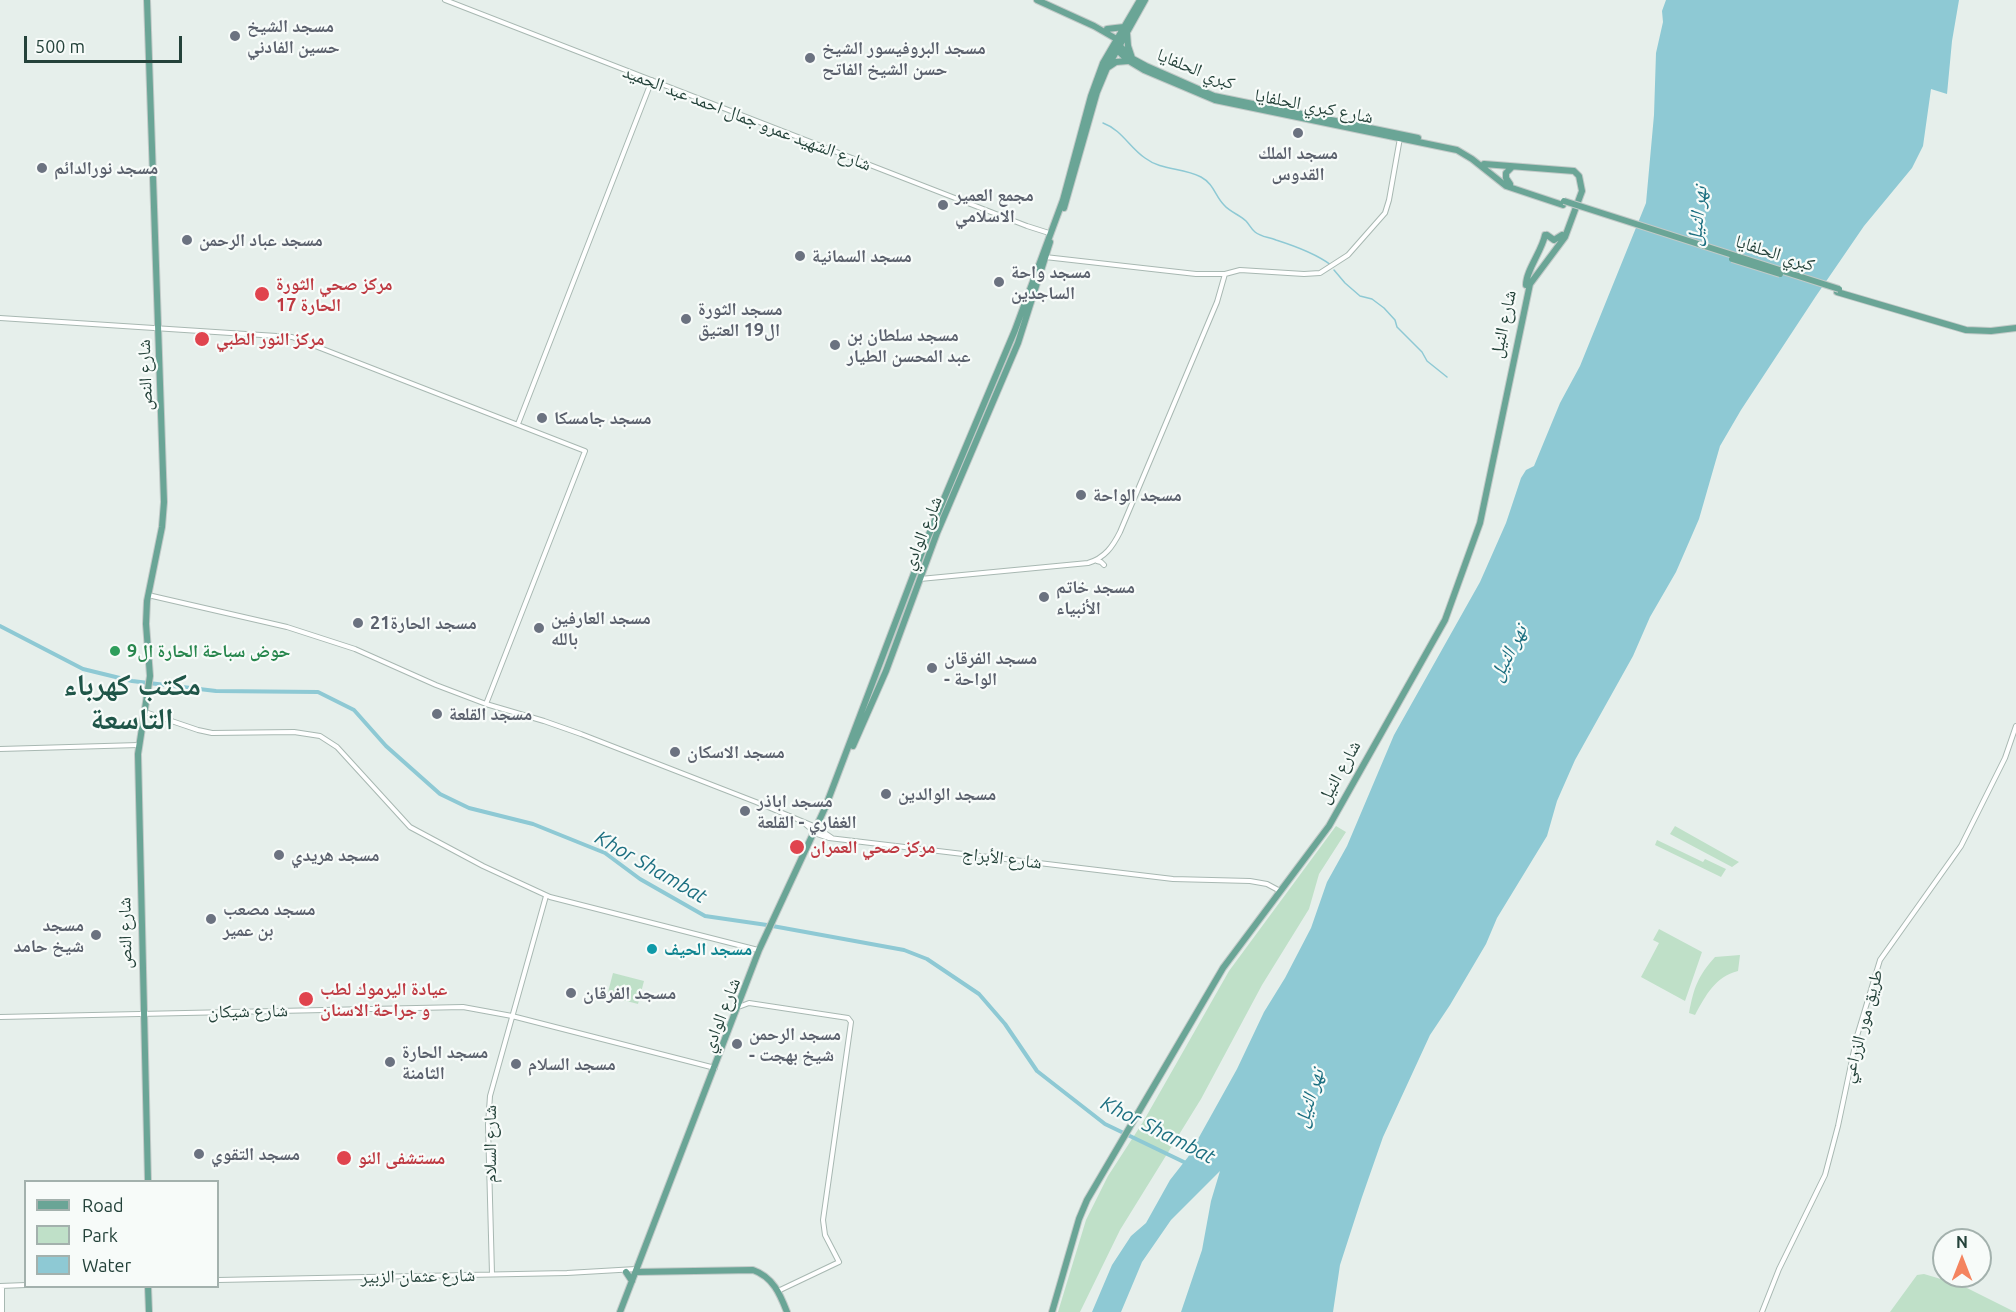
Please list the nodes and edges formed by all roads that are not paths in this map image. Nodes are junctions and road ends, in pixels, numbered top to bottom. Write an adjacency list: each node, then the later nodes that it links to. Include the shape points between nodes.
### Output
1 (145, 0): 25 (main road, شارع النص)
2 (445, 0): 10 (street, شارع الشهيد عمرو جمال احمد عبد الحميد)
3 (1037, 0): 7 (main road, شارع كبري الحلفايا)
4 (1045, 0): 7 (main road, via 1107,29)
5 (1140, 0): 7 (main road, شارع الوادي)
6 (1145, 0): 7 (main road, شارع الوادي)
7 (1119, 40): 8 (main road, شارع كبري الحلفايا); 8 (main road, via 1128,46); 9 (main road, شارع الوادي); 13 (main road, شارع الوادي, via 1094,86)
8 (1130, 59): 9 (main road); 11 (main road, شارع كبري الحلفايا, via 1155,75)
9 (1107, 68): 13 (main road, شارع الوادي)
10 (652, 80): 18 (street, شارع الشهيد عمرو جمال احمد عبد الحميد); 29 (street)
11 (1213, 98): 12 (main road, شارع كبري الحلفايا, via 1248,109); 14 (main road, كبري الحلفايا, via 1451,145)
12 (1401, 138): 17 (main road, شارع كبري الحلفايا, via 1451,148); 21 (street, via 1387,210 1343,258 1317,273 1240,270)
13 (1078, 152): 18 (main road, شارع الوادي); 20 (main road, شارع الوادي, via 1068,197)
14 (1484, 164): 15 (main road); 17 (main road, كبري الحلفايا)
15 (1513, 167): 16 (main road, via 1571,170); 17 (main road, via 1506,173)
16 (1581, 182): 19 (main road, شارع النيل); 41 (main road, شارع النيل, via 1582,191 1568,231 1530,284 1480,523 1447,616)
17 (1511, 186): 24 (main road, كبري الحلفايا, bridge, via 1954,324 1976,328)
18 (1049, 233): 26 (main road, شارع الوادي)
19 (1562, 235): 22 (main road, شارع النيل); 22 (main road, via 1556,240 1546,235)
20 (1045, 257): 21 (street, via 1171,272); 27 (main road, شارع الوادي, via 1025,324)
21 (1225, 274): 33 (street, via 1217,302 1120,532 1110,549)
22 (1526, 285): 41 (main road, شارع النيل, via 1477,527 1443,620)
23 (0, 318): 25 (street)
24 (2016, 326)
25 (157, 329): 29 (street, via 292,337); 36 (main road, شارع النص, via 161,513)
26 (980, 413): 27 (main road); 28 (main road); 30 (main road, شارع الوادي)
27 (989, 413): 28 (main road, شارع الوادي)
28 (986, 420): 31 (main road, شارع الوادي)
29 (518, 424): 42 (street, via 585,451)
30 (932, 526): 31 (main road); 32 (main road); 37 (main road, شارع الوادي)
31 (941, 526): 32 (main road, شارع الوادي)
32 (937, 533): 35 (main road, شارع الوادي)
33 (1096, 561): 34 (street); 35 (street)
34 (1104, 565)
35 (920, 579): 38 (main road, شارع الوادي)
36 (147, 595): 42 (street, شارع الأبراج, via 320,636); 43 (main road, شارع النص, via 143,614 148,676)
37 (898, 615): 38 (main road); 39 (main road, شارع الوادي)
38 (905, 618): 40 (main road, شارع الوادي)
39 (895, 623): 40 (main road); 47 (main road, شارع الوادي)
40 (902, 627): 47 (main road, شارع الوادي)
41 (1418, 668): 48 (main road, شارع النيل, via 1327,825)
42 (486, 704): 47 (street, شارع الأبراج, via 599,740)
43 (144, 712): 45 (main road, شارع النص); 49 (street, via 210,733 294,732 320,736 337,747 410,827)
44 (2016, 726): 74 (street, طريق مور الزراعي, via 2006,758 1961,846 1880,960 1857,1036 1825,1175)
45 (138, 747): 46 (street); 55 (main road, شارع النص)
46 (0, 749)
47 (817, 831): 48 (street, شارع الأبراج, via 832,838 1173,879 1250,881); 50 (main road, شارع الوادي)
48 (1279, 891): 73 (main road, شارع النيل, via 1220,968 1079,1211)
49 (546, 896): 51 (street); 56 (street, شارع السلام)
50 (768, 933): 51 (main road, شارع الوادي); 52 (main road, شارع الوادي)
51 (759, 950): 58 (main road, شارع الوادي)
52 (744, 997): 53 (street); 54 (main road, شارع الوادي)
53 (749, 1003): 54 (street); 68 (street, via 848,1018 851,1022 823,1220 825,1235 840,1262)
54 (741, 1006): 58 (main road, شارع الوادي)
55 (143, 1014): 56 (street, شارع شيكان, via 457,1007); 57 (street, شارع شيكان); 59 (main road, شارع النص)
56 (512, 1016): 58 (street, شارع شيكان); 62 (street, شارع السلام, via 488,1108)
57 (0, 1017)
58 (715, 1070): 60 (main road, شارع الوادي)
59 (147, 1180)
60 (632, 1268): 61 (main road); 62 (street, شارع عثمان الزبير); 64 (main road, شارع الوادي)
61 (647, 1270): 64 (main road); 68 (main road, via 753,1270 767,1277)
62 (492, 1274): 63 (street, شارع عثمان الزبير)
63 (219, 1280)
64 (632, 1280): 71 (main road, شارع الوادي)
65 (24, 1285): 66 (street)
66 (1, 1286): 69 (street)
67 (149, 1288): 70 (main road)
68 (778, 1292): 72 (main road)
69 (2, 1312)
70 (150, 1312)
71 (620, 1312)
72 (787, 1312)
73 (1051, 1312)
74 (1762, 1312)

